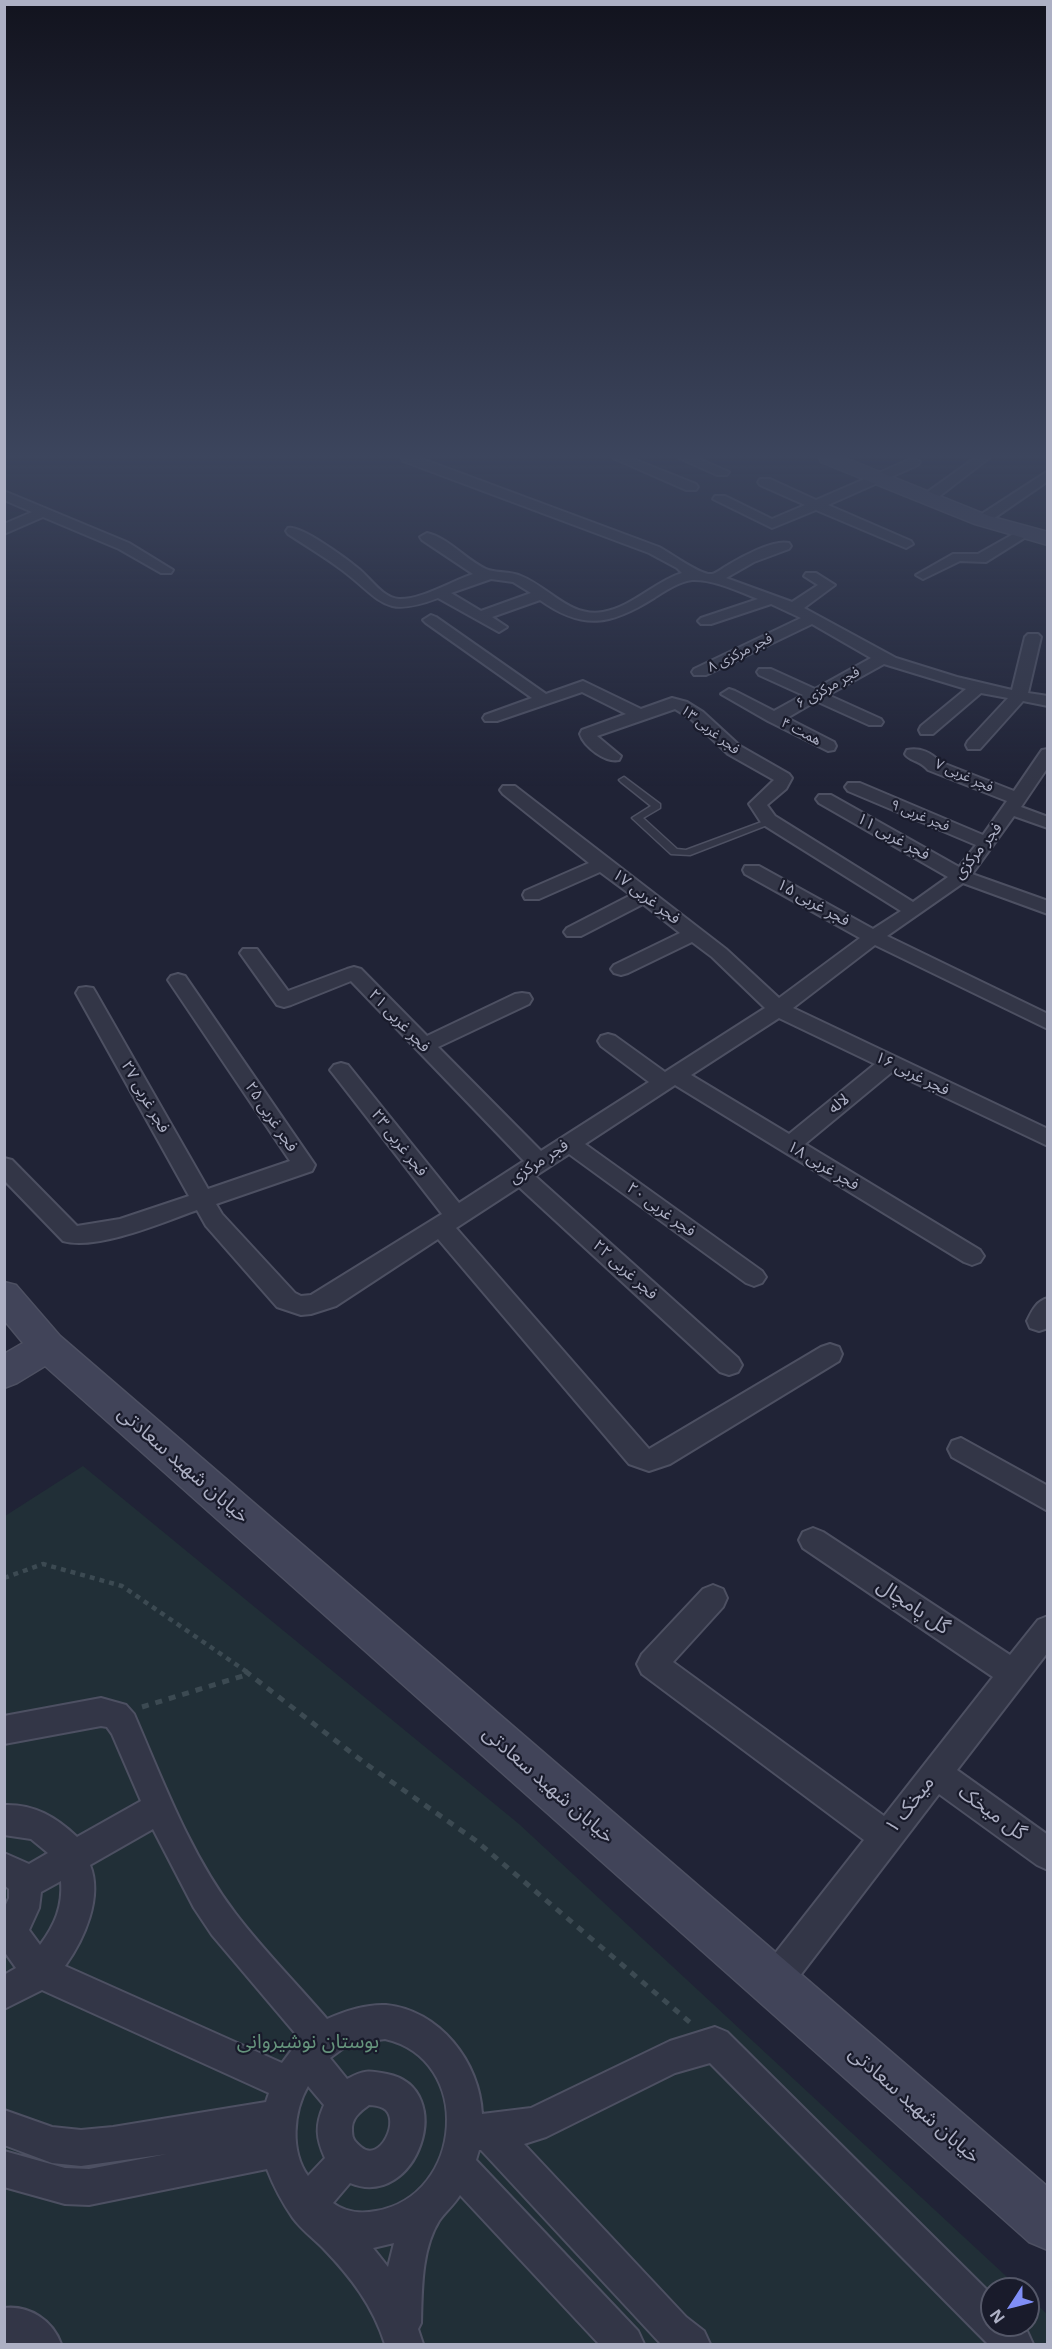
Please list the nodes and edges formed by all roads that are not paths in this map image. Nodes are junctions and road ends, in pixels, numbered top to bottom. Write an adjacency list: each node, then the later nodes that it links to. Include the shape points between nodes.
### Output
1 (162, 568): 7 (street)
2 (348, 568): 13 (street, via 370,589 398,603)
3 (473, 568): 10 (street)
4 (684, 568): 8 (street)
5 (734, 568): 12 (street)
6 (937, 568): 9 (street)
7 (166, 570)
8 (691, 575): 12 (street); 14 (street, via 603,617 569,614)
9 (923, 575)
10 (486, 576): 13 (street); 14 (street, via 513,577)
11 (810, 576): 16 (street, via 828,585)
12 (714, 579): 15 (street)
13 (438, 592): 17 (street)
14 (540, 595): 17 (street)
15 (769, 600): 16 (street); 20 (street)
16 (792, 609): 18 (street)
17 (480, 616): 21 (street)
18 (812, 618): 23 (street); 24 (street, فجر مرکزی ۸)
19 (430, 620): 30 (street)
20 (706, 621)
21 (499, 627)
22 (1033, 637): 29 (street)
23 (882, 658): 26 (street); 28 (street, فجر مرکزی ۶)
24 (700, 672)
25 (765, 672): 28 (street)
26 (977, 688): 29 (street); 36 (street)
27 (729, 694): 33 (street, همت ۴)
28 (815, 695): 33 (street, فجر مرکزی ۶); 35 (street)
29 (1019, 696): 31 (street); 37 (street)
30 (543, 699): 32 (street, via 583,686); 34 (street)
31 (1047, 701)
32 (638, 714): 41 (street, فجر غربی ۱۳, via 588,734); 48 (street, فجر غربی ۱۳, via 677,704 734,751 783,778 759,804)
33 (774, 717): 38 (street, همت ۴)
34 (491, 718)
35 (875, 722)
36 (927, 730)
37 (974, 745)
38 (828, 746)
39 (913, 754): 47 (street, فجر غربی ۷)
40 (1047, 754): 42 (street, فجر مرکزی)
41 (613, 756)
42 (1041, 774): 47 (street, فجر مرکزی)
43 (624, 780): 48 (lane, via 657,806 637,818 674,852 687,853)
44 (854, 787): 50 (street, فجر غربی ۹)
45 (509, 790): 51 (street, فجر غربی ۱۷)
46 (825, 799): 53 (street, فجر غربی ۱۱)
47 (1013, 804): 49 (street, فجر غربی ۷); 50 (street, فجر مرکزی)
48 (770, 822): 57 (street)
49 (1047, 823)
50 (987, 843): 53 (street, فجر مرکزی)
51 (602, 864): 54 (street); 55 (street, فجر غربی ۱۷)
52 (752, 870): 60 (street, فجر غربی ۱۵)
53 (961, 876): 56 (street, فجر غربی ۱۱); 57 (street, فجر مرکزی)
54 (532, 895)
55 (645, 896): 58 (street); 59 (street, فجر غربی ۱۷)
56 (1047, 908)
57 (914, 911): 60 (street, فجر مرکزی)
58 (574, 932)
59 (694, 934): 62 (street); 66 (street, فجر غربی ۱۷, via 719,952)
60 (873, 937): 66 (street, فجر مرکزی); 67 (street, فجر غربی ۱۵)
61 (250, 952): 69 (street, فجر غربی ۲۱, via 284,1000 354,973)
62 (621, 969)
63 (178, 980): 78 (street, فجر غربی ۲۵, via 304,1165)
64 (86, 993): 78 (street, فجر غربی ۲۷)
65 (522, 999): 69 (street)
66 (778, 1009): 70 (street, فجر غربی ۱۶); 72 (street, فجر مرکزی)
67 (1047, 1022)
68 (608, 1041): 72 (street, فجر غربی ۱۸)
69 (423, 1046): 77 (street, فجر غربی ۲۱)
70 (889, 1063): 73 (street, فجر غربی ۱۶); 75 (street, لاله)
71 (341, 1070): 79 (street, فجر غربی ۲۳)
72 (669, 1079): 74 (street, فجر مرکزی); 75 (street, فجر غربی ۱۸)
73 (1047, 1138)
74 (569, 1143): 77 (street, فجر مرکزی); 81 (street, فجر غربی ۲۰)
75 (790, 1145): 80 (street, فجر غربی ۱۸)
76 (4, 1166): 78 (street, via 71,1235 122,1227)
77 (530, 1169): 79 (street, فجر مرکزی); 85 (street, فجر غربی ۲۲)
78 (204, 1201): 79 (street, فجر مرکزی, via 214,1220 294,1305 327,1299)
79 (449, 1221): 84 (street, فجر غربی ۲۳, via 638,1456 650,1460 661,1456)
80 (972, 1256)
81 (754, 1277)
82 (4, 1295): 83 (main road, خیابان شهید سعادتی)
83 (48, 1347): 86 (main road); 103 (main road, خیابان شهید سعادتی)
84 (830, 1354)
85 (729, 1365)
86 (4, 1373)
87 (961, 1449): 88 (street)
88 (1047, 1500)
89 (813, 1540): 92 (street, گل پامچال)
90 (713, 1598): 97 (street, via 652,1664)
91 (1047, 1629): 92 (street, میخک ۱)
92 (1012, 1674): 94 (street, میخک ۱)
93 (4, 1730): 95 (street, via 101,1712 115,1715 123,1724)
94 (936, 1773): 97 (street, میخک ۱); 98 (street, گل میخک)
95 (160, 1808): 99 (street); 105 (street, via 215,1912)
96 (4, 1820): 99 (street, via 38,1824 57,1837)
97 (886, 1837): 103 (street, میخک ۱)
98 (1047, 1854)
99 (71, 1858): 100 (street); 102 (street, via 78,1893 75,1916 51,1960)
100 (14, 1876): 101 (street, via 27,1893 20,1918)
101 (7, 1931): 102 (street)
102 (39, 1972): 104 (street); 105 (street)
103 (774, 1982): 114 (main road, خیابان شهید سعادتی)
104 (4, 1993)
105 (306, 2061): 106 (street); 108 (street); 109 (street, via 357,2024 385,2022 413,2029 436,2046 454,2071 464,2101)
106 (344, 2102): 110 (street, via 338,2111 335,2138); 110 (street, via 355,2092 378,2087 399,2099 408,2123 402,2150 381,2168 357,2168)
107 (4, 2127): 108 (street, via 52,2145 81,2148)
108 (280, 2133): 111 (street, via 89,2187 65,2186); 112 (street, via 289,2180)
109 (470, 2144): 113 (street, via 440,2195); 115 (street, via 534,2125 670,2058 715,2044); 119 (street); 120 (street)
110 (346, 2161): 112 (street)
111 (4, 2169)
112 (306, 2205): 113 (street, via 329,2223 358,2232 388,2229 416,2216); 117 (street, via 381,2286 398,2321)
113 (427, 2206): 117 (street, via 407,2254)
114 (1047, 2223)
115 (980, 2311)
116 (4, 2327): 118 (street, via 27,2329)
117 (403, 2342)
118 (42, 2344)
119 (625, 2344)
120 (691, 2344)

